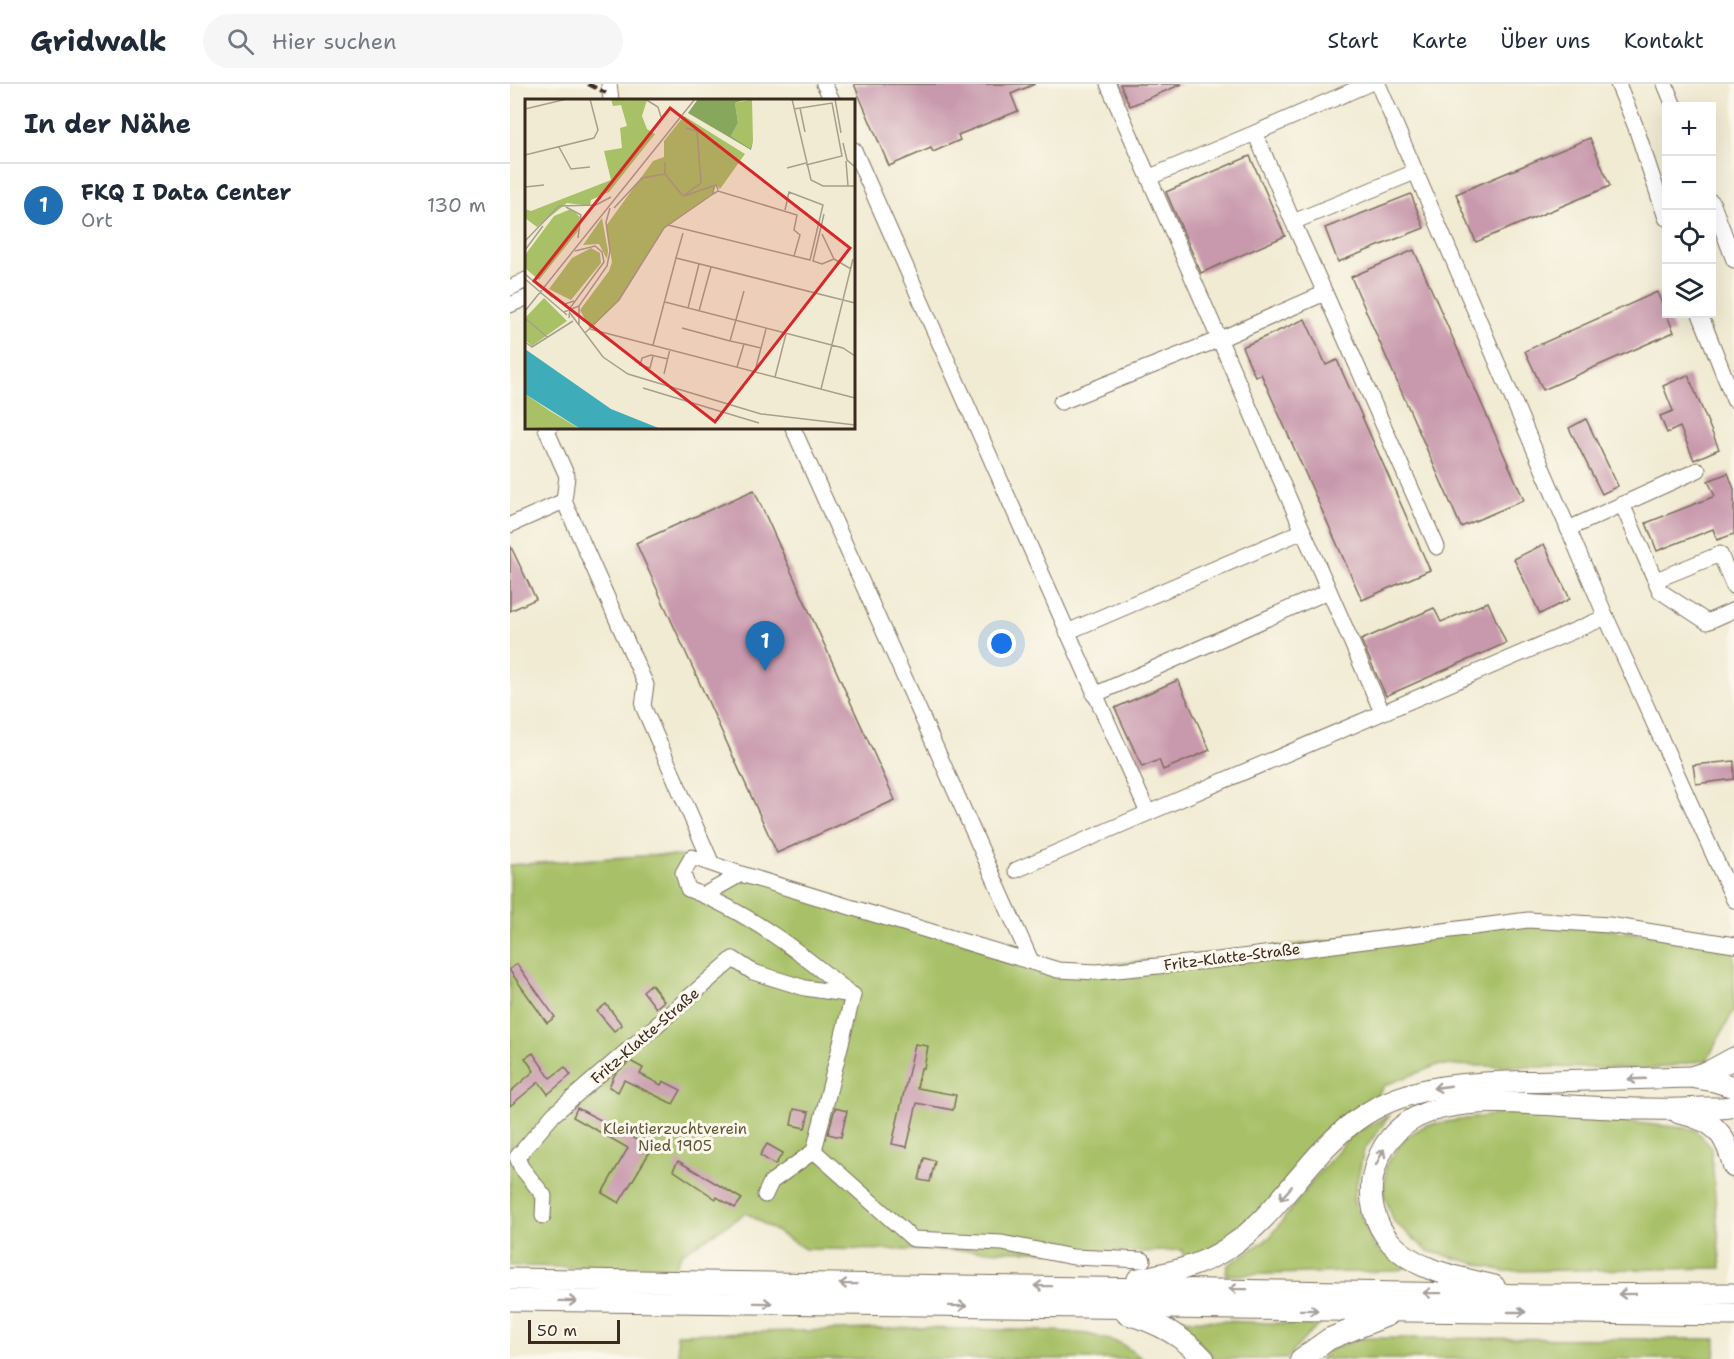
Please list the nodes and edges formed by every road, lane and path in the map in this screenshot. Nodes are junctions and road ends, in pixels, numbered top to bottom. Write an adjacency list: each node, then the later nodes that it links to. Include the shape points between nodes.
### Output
1 (609, 84): 8 (street)
2 (824, 84): 9 (street)
3 (1108, 84): 14 (street)
4 (1368, 84): 11 (street)
5 (1378, 84): 13 (street)
6 (1618, 84): 15 (street)
7 (1665, 84): 10 (street)
8 (611, 99)
9 (832, 99)
10 (1672, 102)
11 (1255, 133): 14 (street); 17 (street)
12 (855, 152): 42 (street)
13 (1415, 172): 17 (street); 34 (street)
14 (1150, 177): 25 (street)
15 (1663, 210)
16 (1715, 210): 18 (street)
17 (1293, 222): 21 (street)
18 (1734, 260)
19 (525, 280): 20 (street)
20 (510, 288)
21 (1325, 293): 25 (street); 36 (street)
22 (525, 298): 23 (street)
23 (510, 305)
24 (1702, 318): 26 (street)
25 (1220, 339): 27 (street); 35 (street)
26 (1734, 400)
27 (1061, 402)
28 (546, 429): 31 (street, via 567,476)
29 (793, 429): 52 (street)
30 (1698, 470): 32 (street)
31 (564, 501): 33 (street); 46 (street, via 646,685 644,706)
32 (1622, 504): 34 (street); 37 (street)
33 (510, 525)
34 (1568, 529): 41 (street)
35 (1302, 531): 39 (street); 42 (street)
36 (1437, 547)
37 (1656, 580): 38 (street, via 1720,554); 40 (street, via 1660,591 1707,622)
38 (1734, 587)
39 (1329, 591): 43 (street); 44 (street)
40 (1734, 610)
41 (1606, 617): 44 (street); 50 (street)
42 (1066, 632): 43 (street)
43 (1094, 695): 45 (street)
44 (1382, 712): 45 (street)
45 (1148, 813): 47 (street)
46 (711, 862): 48 (street, Fritz-Klatte-Straße); 49 (street, via 692,857 683,873 688,889)
47 (1016, 870)
48 (741, 874): 49 (street); 52 (street, Fritz-Klatte-Straße)
49 (704, 896): 53 (street, via 759,926)
50 (1734, 900)
51 (1734, 945): 52 (street, Fritz-Klatte-Straße, via 1609,925 1528,920 1097,972 1058,970)
52 (1031, 961)
53 (853, 995): 59 (street); 62 (street, Fritz-Klatte-Straße, via 784,982 753,972 734,959 554,1114 517,1157 544,1196)
54 (1734, 1058): 55 (highway)
55 (1690, 1077): 56 (highway); 67 (highway, one-way to 67, via 1467,1084 1401,1096 1363,1115 1346,1129 1247,1234 1220,1254)
56 (1734, 1087)
57 (1734, 1106): 58 (highway)
58 (1667, 1111): 60 (highway, via 1689,1115 1713,1127 1724,1137); 66 (highway, one-way to 58, via 1440,1273 1397,1249 1377,1220 1371,1188 1383,1149 1401,1128 1425,1113 1457,1104 1496,1102)
59 (814, 1151): 61 (street, via 771,1182); 63 (street, via 913,1239 1002,1243 1073,1257)
60 (1734, 1167)
61 (765, 1195)
62 (543, 1215)
63 (1143, 1260)
64 (510, 1279): 67 (highway, one-way to 64)
65 (1734, 1294): 69 (highway)
66 (1533, 1295): 67 (highway, one-way to 67); 69 (highway, one-way to 66)
67 (1102, 1297): 68 (highway, one-way to 67); 70 (highway, one-way to 70); 72 (highway, via 1173,1334)
68 (510, 1300)
69 (1685, 1303): 70 (highway, one-way to 69); 71 (highway)
70 (1395, 1311): 73 (highway, via 1329,1339)
71 (1734, 1315)
72 (1198, 1353)
73 (1308, 1353)

